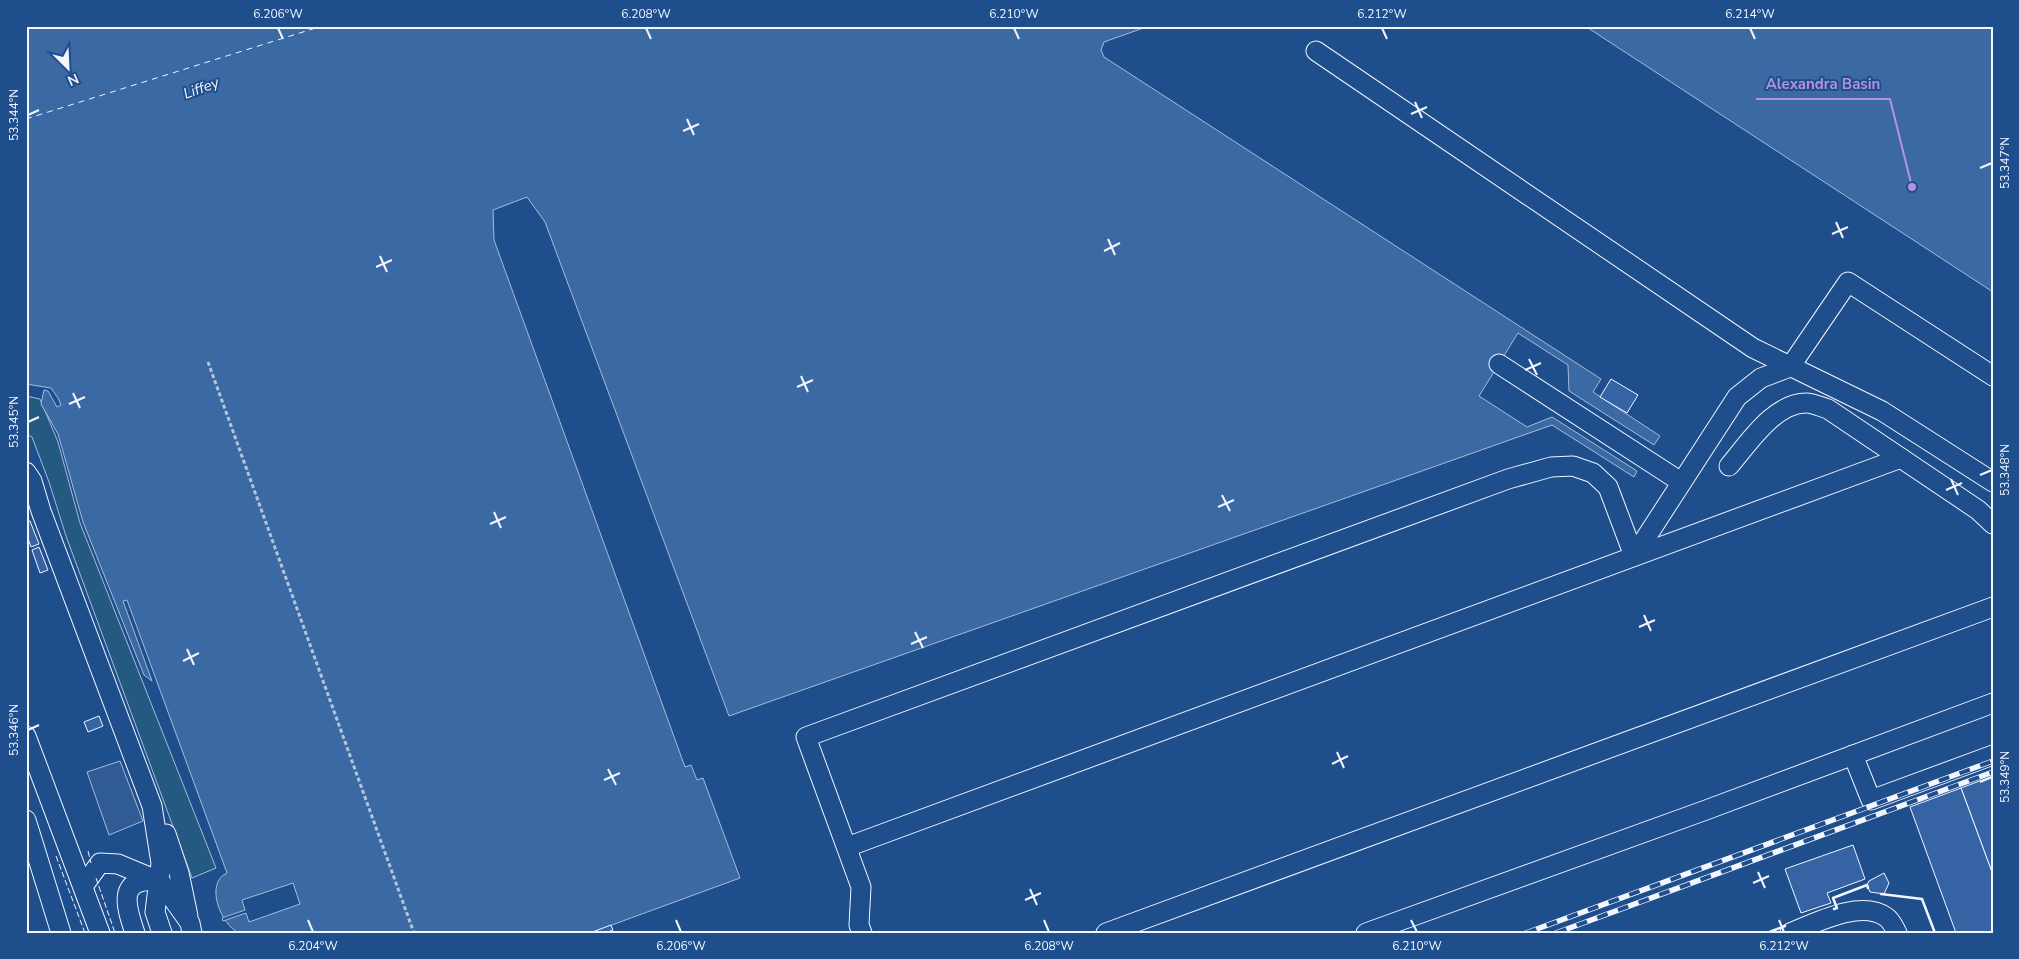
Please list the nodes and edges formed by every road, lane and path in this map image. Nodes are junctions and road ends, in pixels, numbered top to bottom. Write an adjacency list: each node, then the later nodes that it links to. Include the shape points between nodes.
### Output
1 (1316, 51): 4 (street, via 1753,348)
2 (208, 362): 30 (path)
3 (1499, 364): 9 (street)
4 (1790, 367): 5 (street, via 1848,282); 9 (street, via 1761,378 1737,397); 10 (street, via 1882,411)
5 (1993, 376)
6 (1901, 458): 7 (street, via 1828,409 1805,403 1777,413); 13 (street, via 1978,510); 14 (street)
7 (1729, 466)
8 (26, 472): 12 (street)
9 (1681, 482): 14 (street)
10 (1993, 482)
11 (26, 492): 12 (street)
12 (41, 511): 20 (street)
13 (1993, 524)
14 (1634, 556): 22 (street); 22 (street, via 1608,488 1594,473 1573,466 1551,467 1508,478 806,737)
15 (1993, 607): 32 (street)
16 (1993, 703): 18 (street)
17 (26, 736): 24 (street)
18 (1854, 755): 19 (street, via 1871,800); 33 (street)
19 (1993, 755)
20 (152, 806): 23 (street, via 162,863); 25 (street, via 164,828 179,872)
21 (26, 820): 26 (street)
22 (846, 847): 31 (street, via 861,887 859,926)
23 (160, 881): 24 (street, via 118,864 100,863); 25 (street); 28 (street, via 136,882 129,888 127,910); 29 (street, via 155,912)
24 (84, 886): 27 (street)
25 (191, 928)
26 (61, 933)
27 (100, 933)
28 (135, 933)
29 (162, 933)
30 (414, 933)
31 (862, 933)
32 (1106, 933)
33 (1366, 933)
34 (1790, 933): 35 (street, via 1848,911 1879,913 1888,918)
35 (1897, 933)

